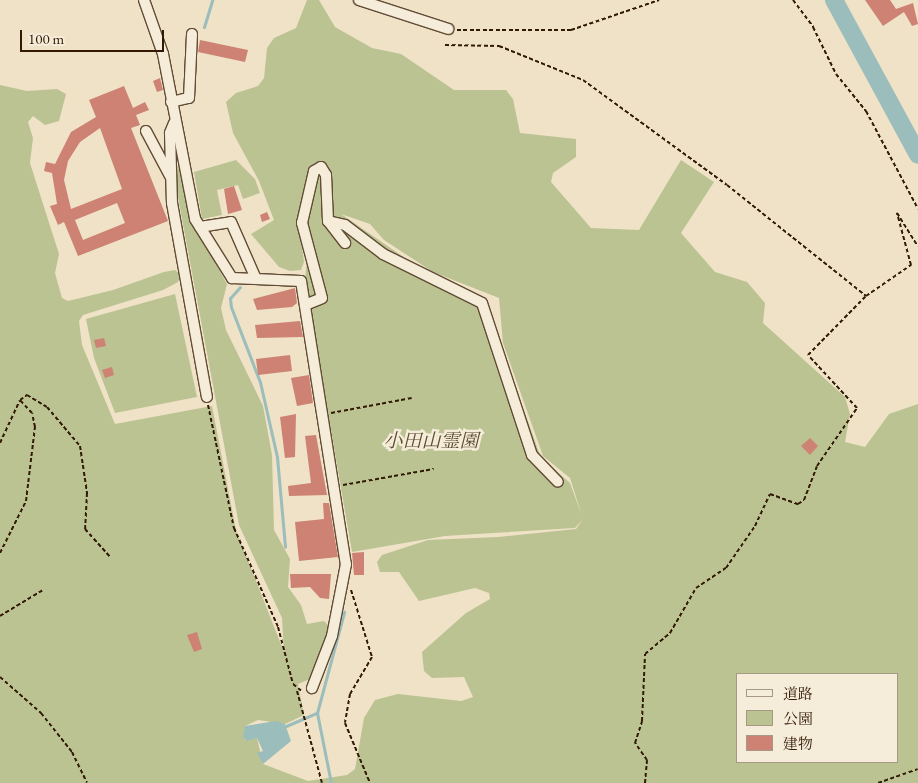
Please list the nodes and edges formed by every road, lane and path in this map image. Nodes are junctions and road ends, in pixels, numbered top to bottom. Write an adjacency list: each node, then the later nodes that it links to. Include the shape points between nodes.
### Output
1 (144, 0): 8 (street, via 163,54)
2 (359, 0): 5 (street)
3 (659, 0): 5 (path, via 571,30)
4 (793, 0): 12 (path, via 813,27 836,74 866,112)
5 (448, 29)
6 (192, 34): 8 (street, via 189,98)
7 (445, 45): 18 (path, via 499,46 583,80 671,148 727,185)
8 (171, 102): 9 (street)
9 (174, 123): 11 (street); 14 (street)
10 (146, 132): 11 (street)
11 (170, 176): 20 (street)
12 (918, 209)
13 (328, 221): 15 (street); 19 (street, via 326,170 317,168 302,223 322,298); 26 (street, via 345,225 416,272 482,303 532,455)
14 (200, 227): 17 (street, via 232,278); 17 (street, via 231,222)
15 (345, 243)
16 (918, 246): 18 (path, via 897,213 911,265)
17 (256, 279): 19 (street, via 298,279)
18 (866, 296): 40 (path, via 808,355 857,408 817,466 804,500 798,504 770,494 755,526 726,568 696,588 670,633 644,654 642,721 635,743 647,760)
19 (305, 304): 23 (street)
20 (207, 397): 35 (path, via 234,528 278,627 284,662)
21 (412, 398): 23 (path)
22 (20, 400): 24 (path); 28 (path, via 32,414 35,427 26,501); 29 (path, via 27,395 37,398 80,446 87,493 85,529)
23 (327, 414): 27 (street)
24 (0, 443)
25 (434, 469): 27 (path)
26 (558, 482)
27 (337, 486): 30 (street, via 346,564)
28 (0, 553)
29 (110, 558)
30 (344, 578): 34 (street, via 332,636); 39 (path, via 372,657 344,714)
31 (43, 590): 32 (path)
32 (0, 616)
33 (0, 676): 37 (path, via 41,714 72,752)
34 (312, 688): 35 (path)
35 (297, 691): 38 (path)
36 (918, 769): 41 (path)
37 (87, 783)
38 (322, 783)
39 (370, 783)
40 (645, 783)
41 (878, 783)

